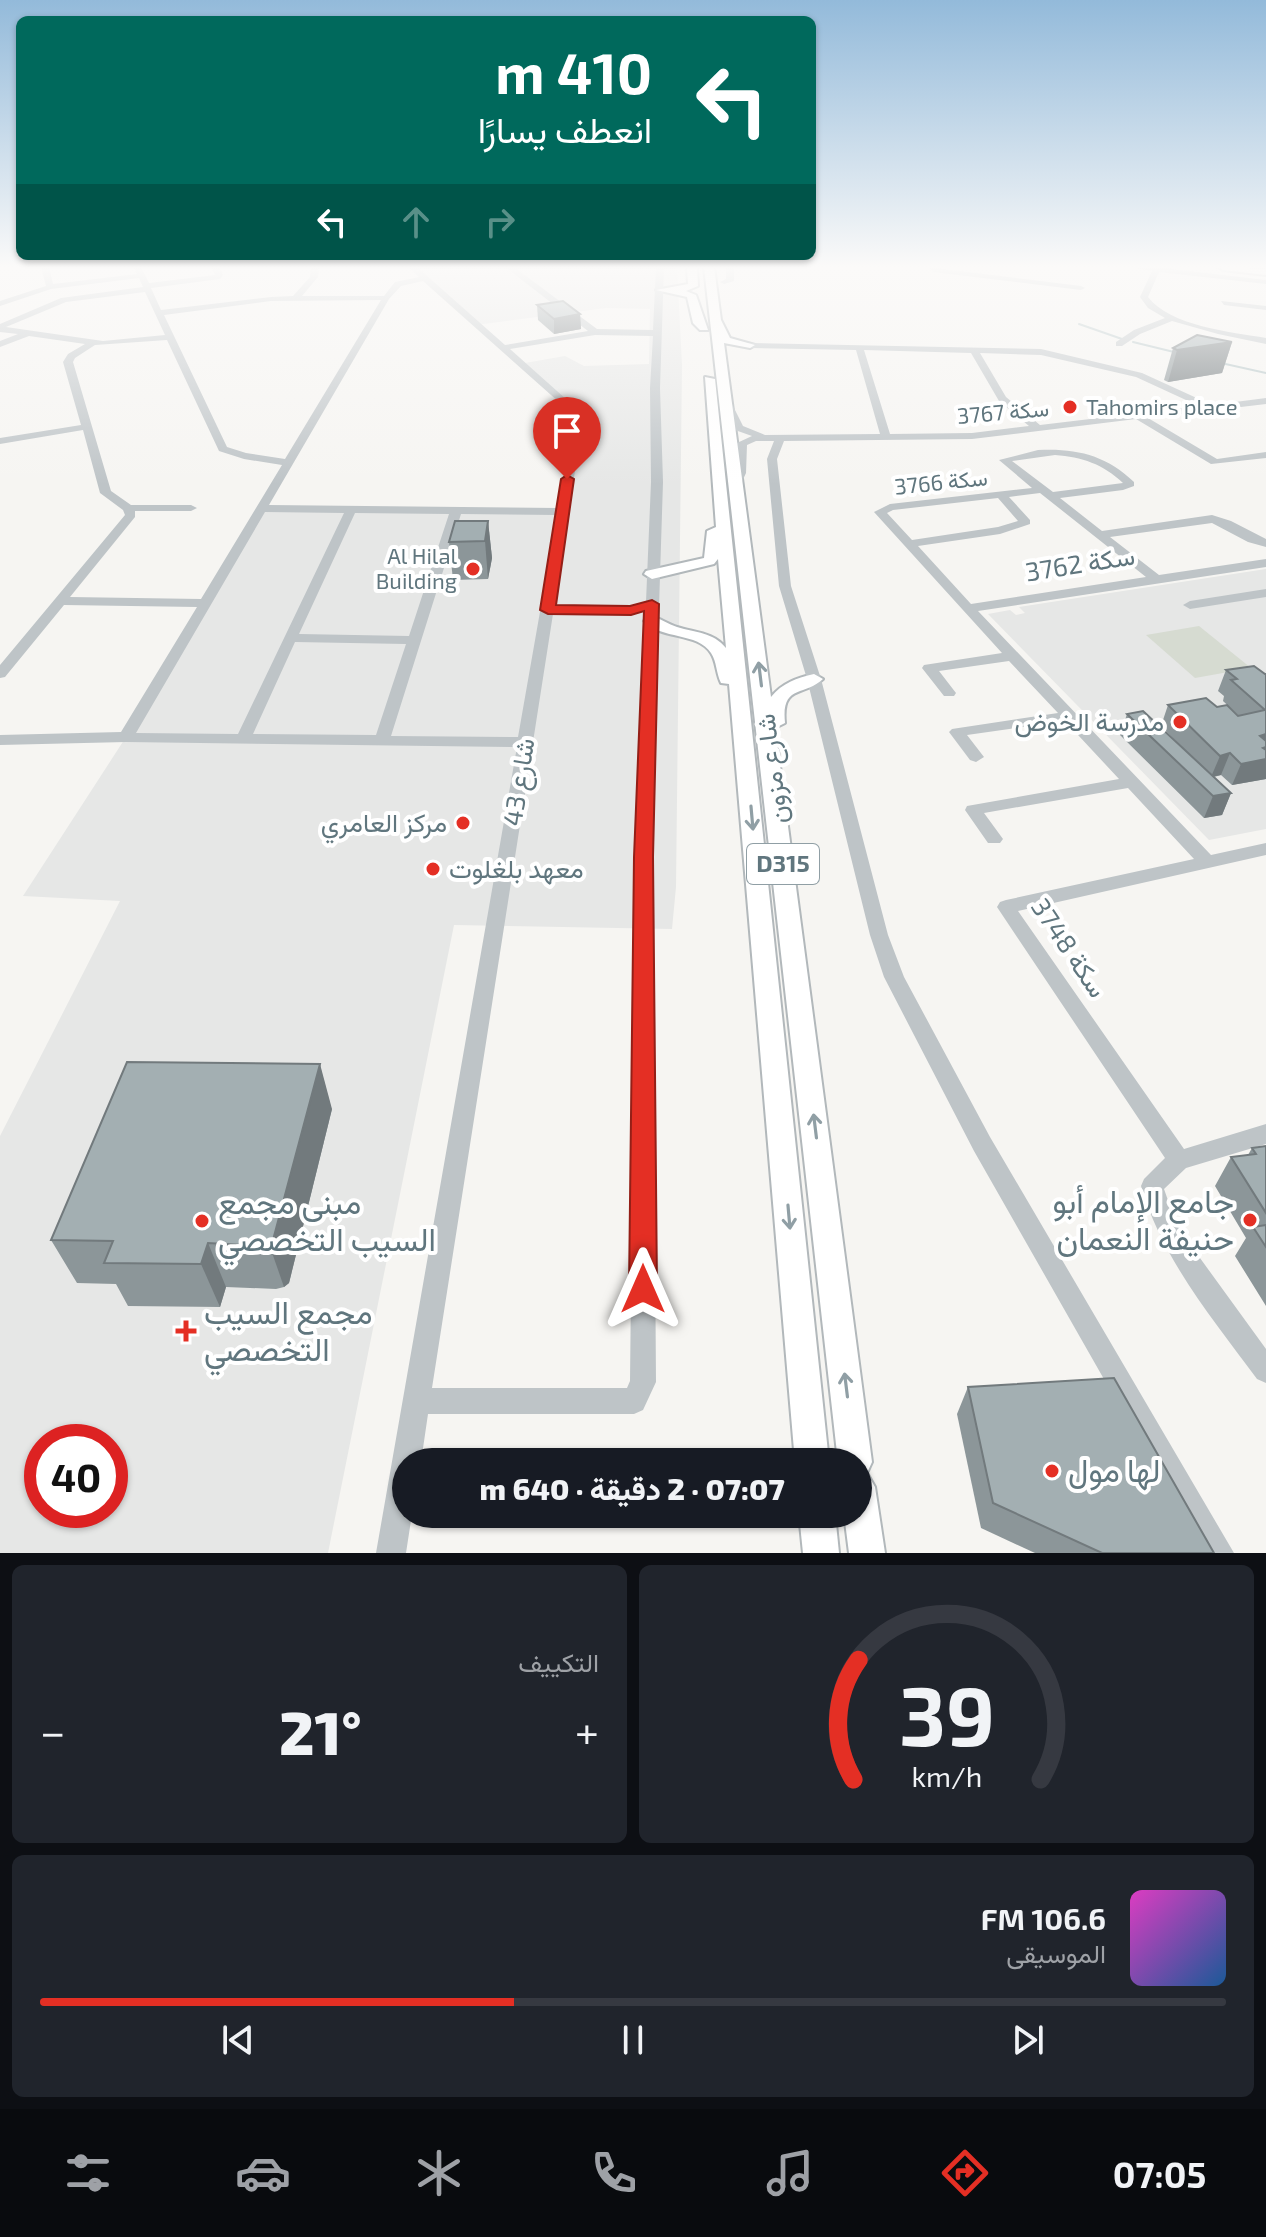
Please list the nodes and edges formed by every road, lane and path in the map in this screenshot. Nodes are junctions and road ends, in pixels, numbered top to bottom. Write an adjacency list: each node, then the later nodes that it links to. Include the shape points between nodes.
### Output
1 (70, 339): 12 (street)
2 (153, 339): 12 (street)
3 (171, 339): 29 (street, via 223,449)
4 (361, 339): 29 (street)
5 (492, 339): 16 (street, شارع 43)
6 (552, 339): 16 (street)
7 (657, 339): 43 (street)
8 (712, 339): 30 (main road, شارع مزون / D315)
9 (714, 339): 18 (main road, شارع مزون / D315)
10 (725, 339): 14 (main road)
11 (1126, 339): 13 (street)
12 (93, 343): 23 (street, via 68,362)
13 (1119, 344)
14 (750, 345): 15 (street); 18 (main road, via 726,352)
15 (859, 347): 17 (street); 26 (street)
16 (502, 348): 38 (street, شارع 43, via 576,414)
17 (974, 350): 21 (street, via 1069,356 1149,378); 24 (street, via 1002,399)
18 (722, 375): 19 (main road, شارع مزون / D315)
19 (725, 398): 25 (street, via 742,430); 30 (main road, شارع مزون / D315)
20 (1266, 401): 21 (street, سكة 3767)
21 (1209, 407): 22 (street, سكة 3767)
22 (1137, 416): 24 (street, سكة 3767); 28 (street, via 1215,462)
23 (85, 427): 27 (street); 33 (street, via 106,493)
24 (1039, 429): 26 (street, سكة 3767)
25 (781, 436): 26 (street, سكة 3767); 30 (street, via 742,443 741,473); 58 (street, via 772,459 785,586)
26 (886, 437)
27 (0, 441)
28 (1266, 455)
29 (287, 463): 35 (street)
30 (728, 485): 43 (main road, via 713,495 714,555 680,568); 66 (main road, شارع مزون / D315); 69 (main road, شارع مزون / D315, one-way to 30)
31 (1046, 493): 31 (street, via 1130,484 1078,451 1004,460); 32 (street, سكة 3766); 39 (street)
32 (1001, 495): 41 (street, via 1026,522); 41 (street, سكة 3766, via 884,508 880,512)
33 (128, 508): 34 (street); 46 (street, via 131,515)
34 (191, 508)
35 (261, 508): 36 (street); 47 (street)
36 (351, 509): 37 (street); 53 (street)
37 (456, 511): 38 (street); 54 (street)
38 (562, 512): 50 (street, شارع 43)
39 (1099, 535): 40 (street, via 1212,519); 44 (street)
40 (1266, 543)
41 (910, 544): 49 (street, سكة 3766)
42 (1266, 563): 44 (street, سكة 3762)
43 (652, 567): 51 (street)
44 (1155, 578): 49 (street, سكة 3762)
45 (1266, 593): 48 (street)
46 (59, 601): 47 (street); 57 (street)
47 (205, 603): 61 (street)
48 (1190, 605)
49 (968, 608): 56 (street)
50 (548, 610): 51 (street); 65 (street, شارع 43)
51 (652, 612): 52 (main road); 55 (street)
52 (683, 634): 55 (main road); 66 (main road, via 709,641 723,653 732,716)
53 (290, 638): 54 (street); 62 (street)
54 (414, 640): 64 (street)
55 (651, 641): 76 (street, via 640,1393 634,1401)
56 (1012, 656): 59 (street, via 929,668); 60 (street)
57 (0, 674)
58 (816, 687): 69 (main road, via 783,694 774,705 782,755); 86 (street, via 879,935 911,1013)
59 (949, 693)
60 (1069, 716): 67 (street, via 957,732); 68 (street)
61 (126, 737): 62 (street); 63 (street)
62 (243, 739): 64 (street)
63 (0, 740)
64 (382, 740): 65 (street)
65 (526, 742): 76 (street, شارع 43)
66 (745, 743): 78 (main road, شارع مزون / D315, one-way to 78)
67 (976, 757)
68 (1132, 782): 70 (street, via 973,810); 72 (street)
69 (774, 786): 79 (main road, شارع مزون / D315, one-way to 69)
70 (994, 839)
71 (1263, 854): 72 (street, سكة 3748)
72 (1208, 863): 74 (street, سكة 3748, via 1006,907)
73 (1266, 1134): 74 (street)
74 (1179, 1160): 75 (street, via 1152,1186 1162,1216)
75 (1266, 1370)
76 (417, 1401): 77 (street, شارع 43)
77 (409, 1448)
78 (811, 1448)
79 (853, 1448)
80 (395, 1528): 83 (street, شارع 43)
81 (818, 1528): 84 (main road)
82 (864, 1528): 85 (main road)
83 (391, 1553)
84 (821, 1553)
85 (867, 1553)
86 (1219, 1553)

